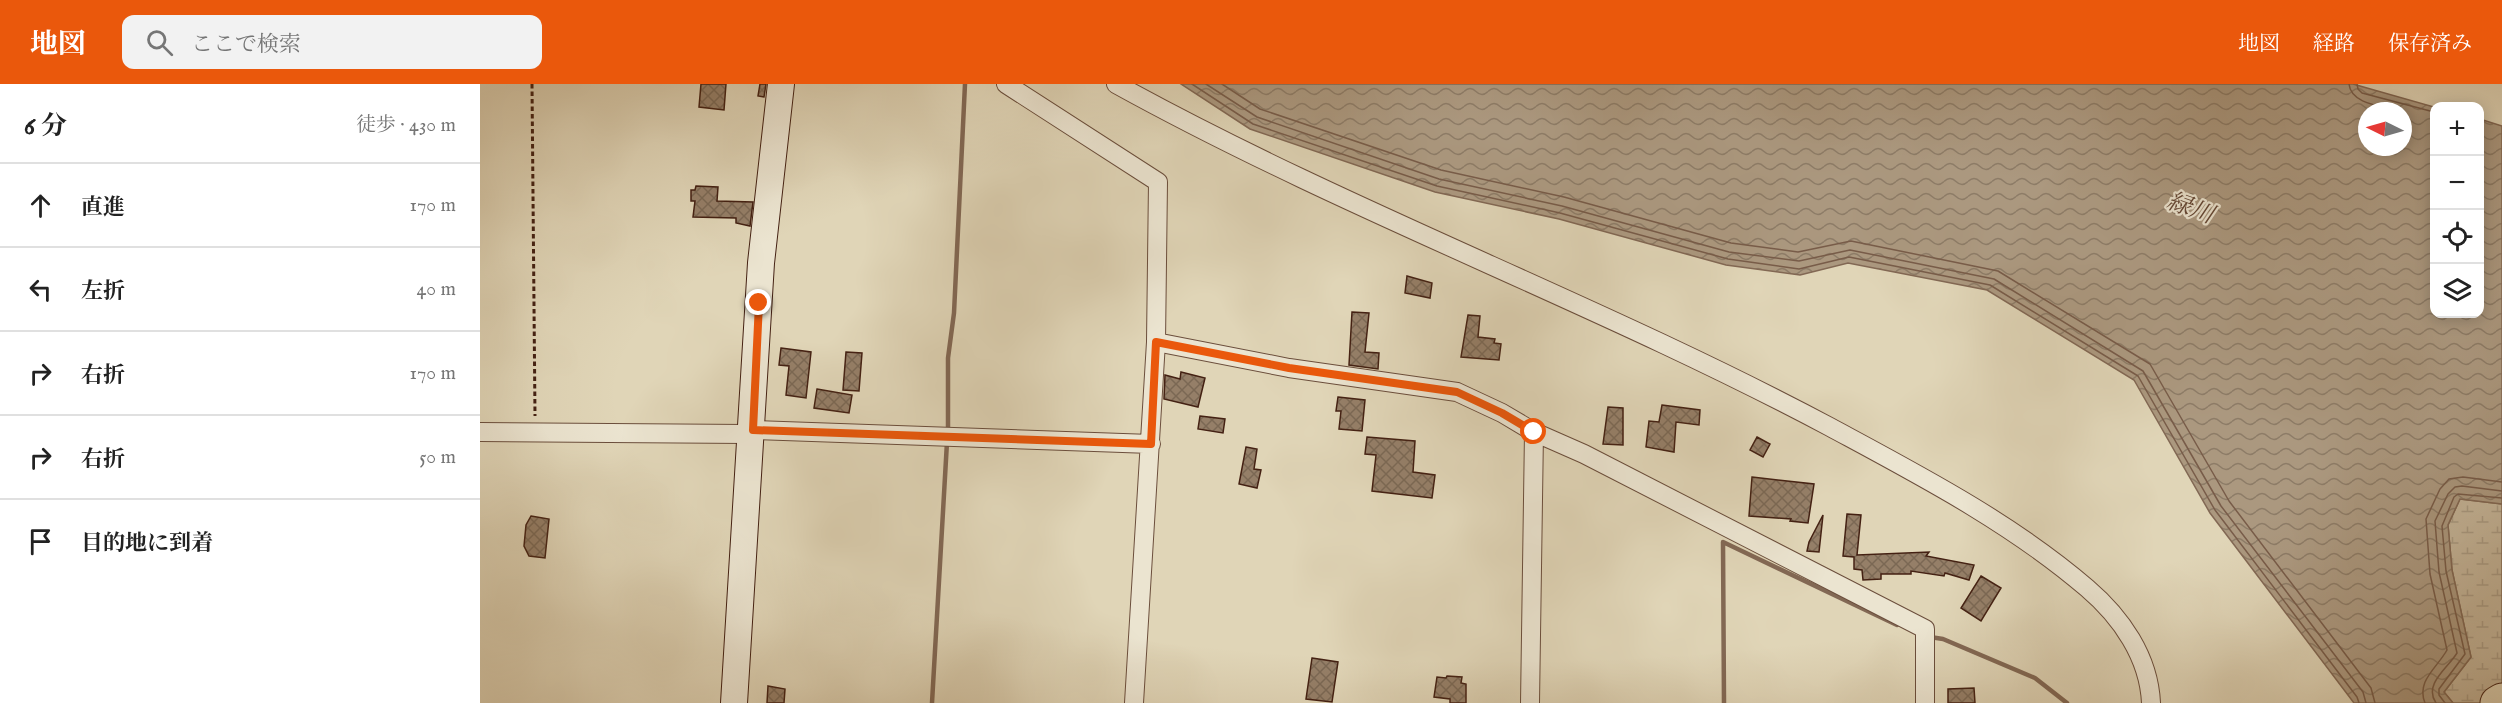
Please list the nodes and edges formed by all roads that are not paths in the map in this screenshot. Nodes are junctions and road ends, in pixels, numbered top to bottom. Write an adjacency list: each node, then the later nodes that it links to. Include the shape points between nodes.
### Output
1 (781, 84): 5 (street, via 761,263)
2 (1006, 84): 4 (street, via 1158,182)
3 (1116, 84): 14 (street, via 1361,207 1754,387 1924,477 2003,524 2089,589 2127,630 2150,681)
4 (1156, 342): 7 (street, via 1289,368 1457,392); 8 (street)
5 (753, 430): 6 (street, via 746,434); 8 (street); 10 (street)
6 (480, 432)
7 (1534, 432): 12 (street); 13 (street, via 1925,629)
8 (1151, 444): 11 (street)
9 (2502, 700): 15 (highway)
10 (734, 703)
11 (1134, 703)
12 (1530, 703)
13 (1925, 703)
14 (2151, 703)
15 (2497, 703)

